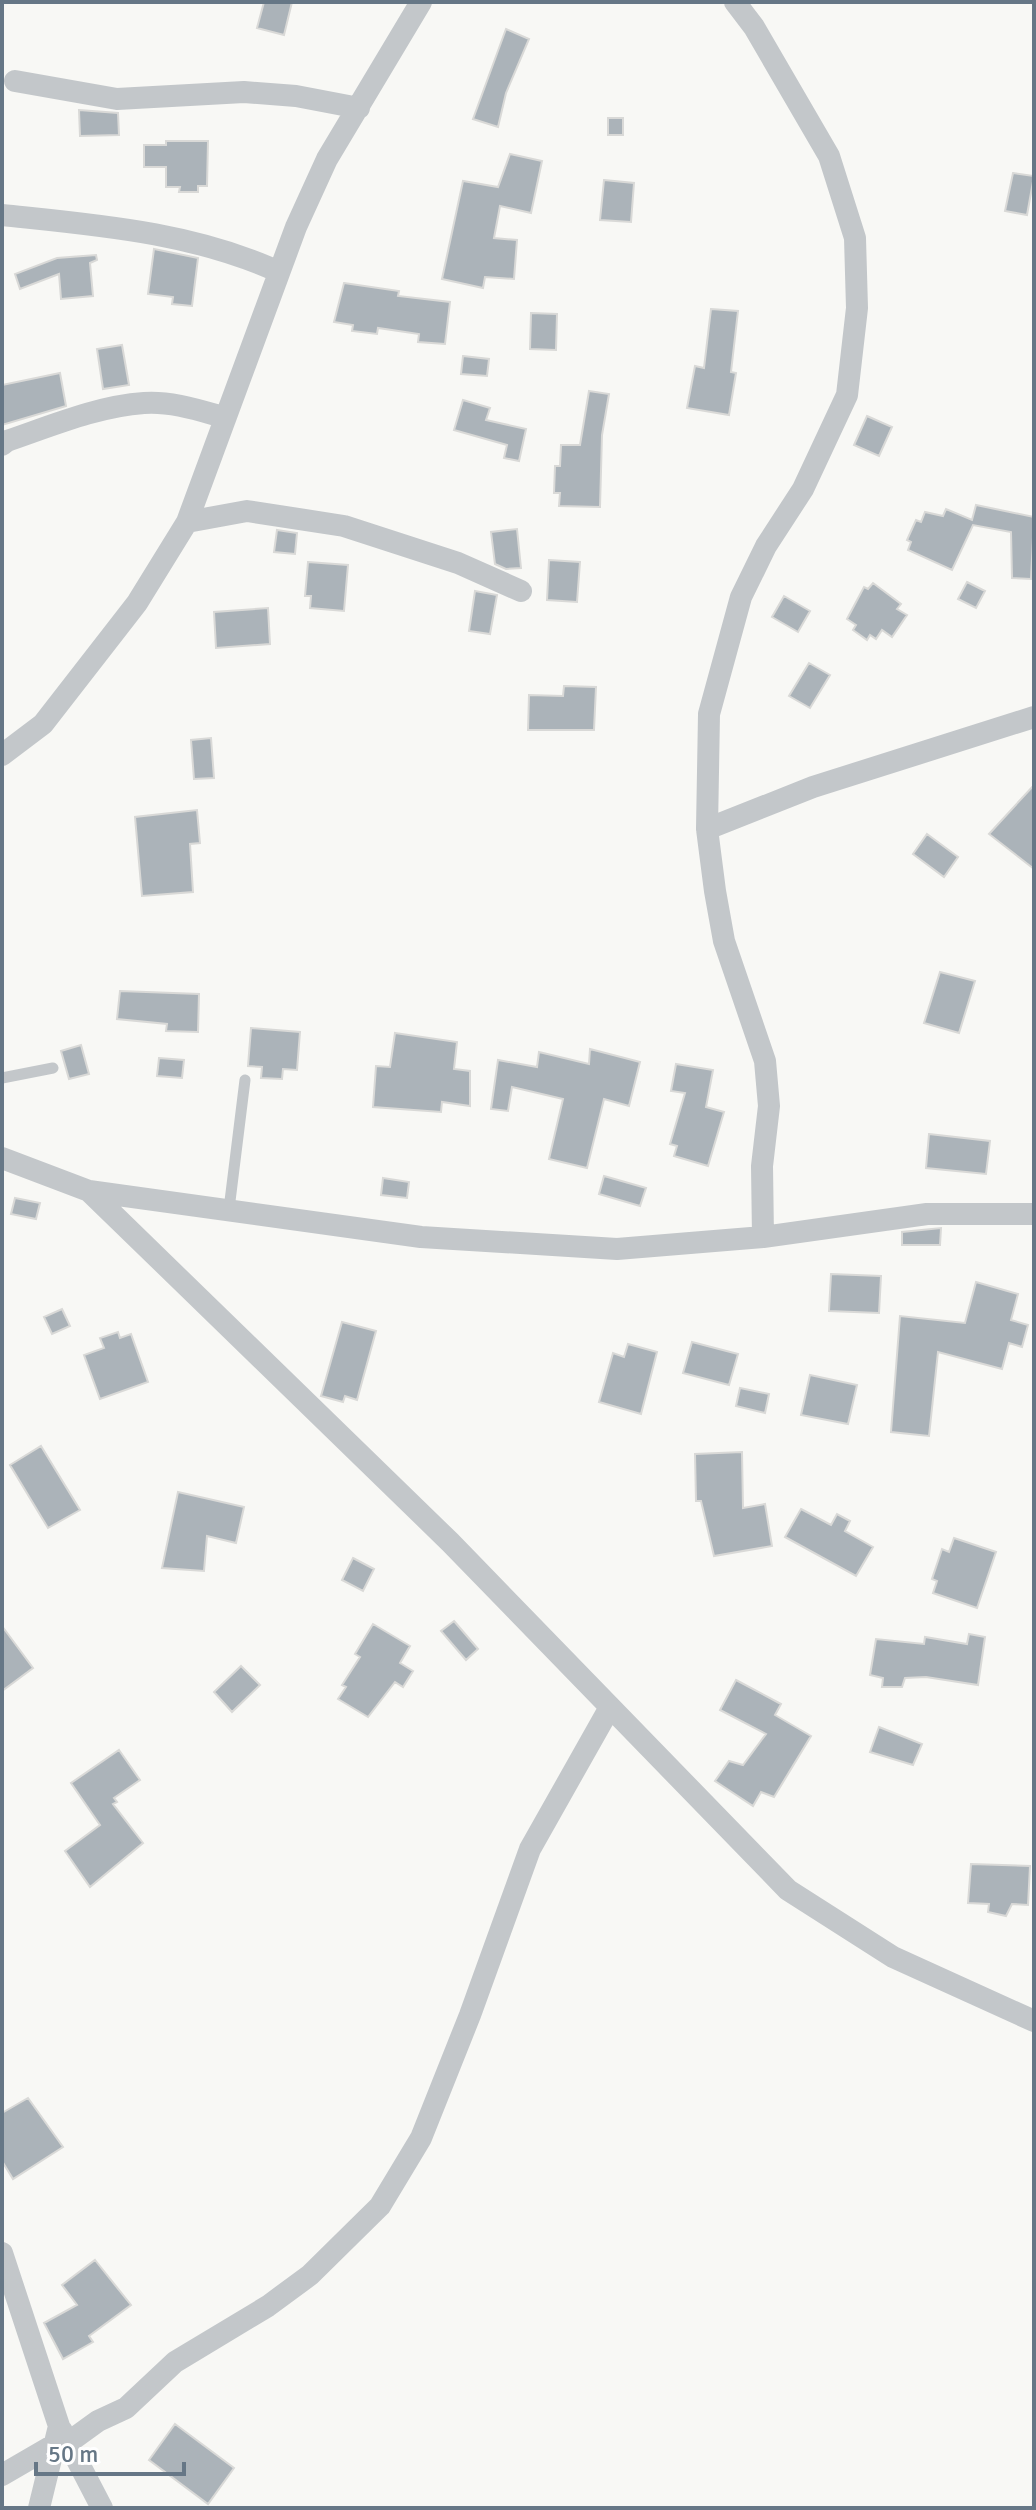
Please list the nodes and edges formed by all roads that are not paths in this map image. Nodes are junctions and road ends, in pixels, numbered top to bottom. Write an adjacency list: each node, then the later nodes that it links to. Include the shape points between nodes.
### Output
1 (421, 2): 4 (street)
2 (735, 2): 13 (street, via 829,156 855,238 857,308 847,395 803,489 766,546 729,633 709,714)
3 (15, 81): 4 (street, via 117,99 244,92)
4 (359, 108): 6 (street, via 327,159)
5 (2, 215): 6 (street, via 193,240)
6 (279, 272): 7 (street)
7 (223, 417): 8 (street, via 178,405 114,407); 9 (street)
8 (2, 445)
9 (187, 522): 10 (street, via 247,511 344,526 458,563); 12 (street, via 137,603 43,724)
10 (521, 591)
11 (1034, 717): 13 (street, via 813,787)
12 (2, 755)
13 (707, 829): 21 (street, via 724,941 765,1061 769,1106 762,1166)
14 (53, 1068): 15 (lane)
15 (2, 1078)
16 (245, 1080): 19 (lane)
17 (2, 1158): 18 (street)
18 (89, 1191): 19 (street); 22 (street, via 450,1542)
19 (229, 1209): 21 (street, via 421,1237 617,1249)
20 (1034, 1214): 21 (street, via 927,1214)
21 (763, 1237)
22 (609, 1709): 23 (street, via 788,1890 893,1957); 25 (street, via 530,1849 421,2138 380,2206 279,2299 175,2362 126,2408)
23 (1034, 2021)
24 (2, 2253): 25 (street)
25 (60, 2438): 26 (street); 27 (street); 28 (street)
26 (2, 2475)
27 (39, 2508)
28 (102, 2508)

